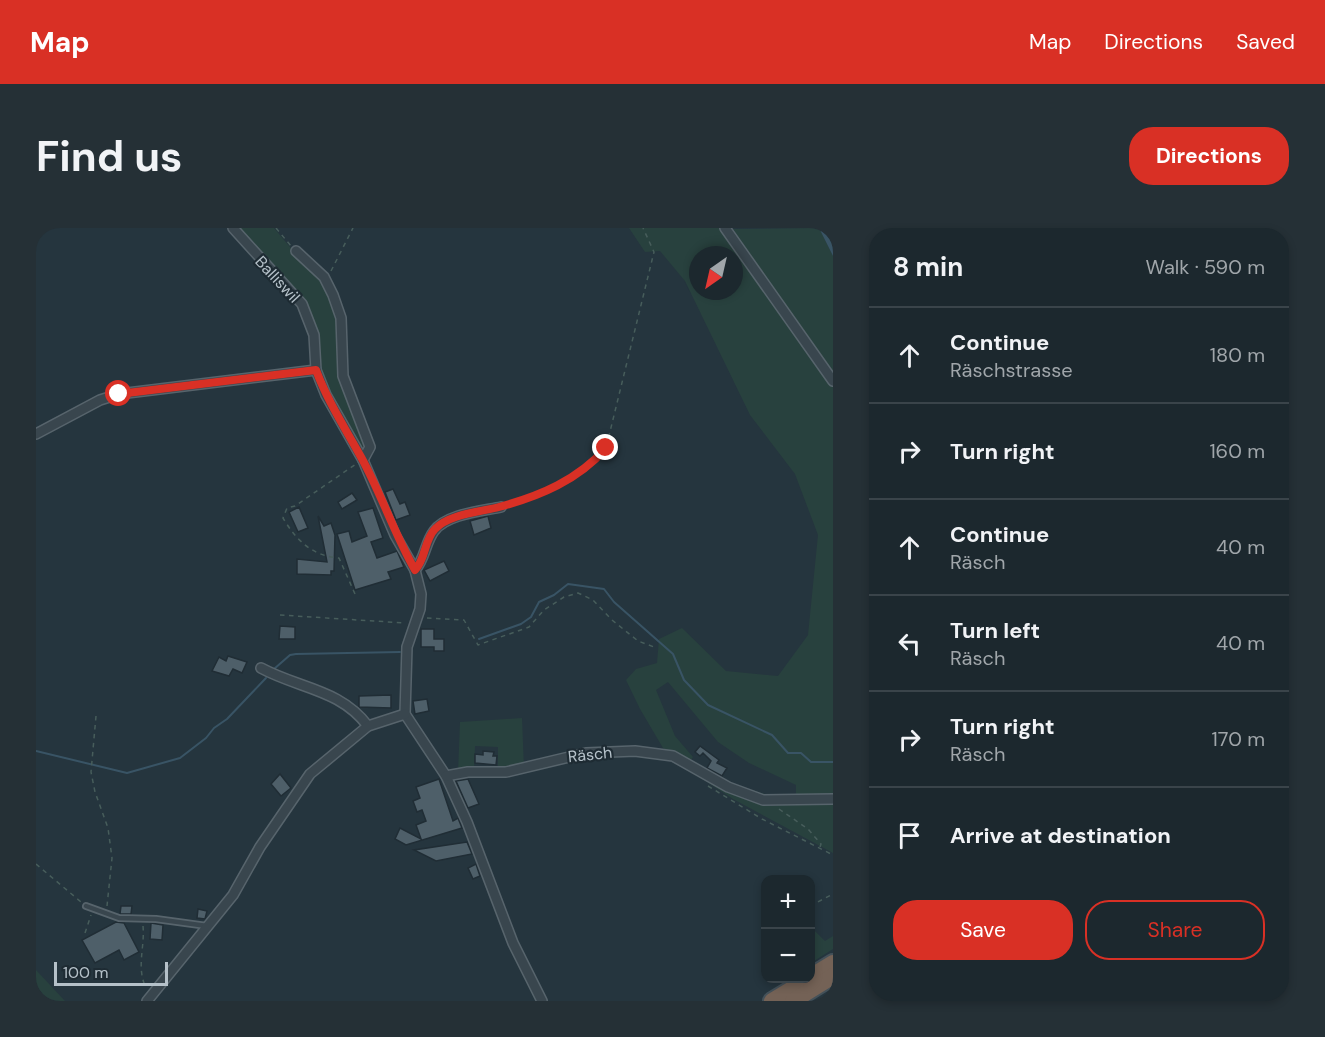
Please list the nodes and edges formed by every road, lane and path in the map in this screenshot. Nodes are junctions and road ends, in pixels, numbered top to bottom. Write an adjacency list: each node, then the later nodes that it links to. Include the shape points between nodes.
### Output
1 (233, 228): 8 (street, Balliswil, via 302,304 315,335)
2 (276, 228): 6 (path)
3 (353, 228): 7 (path)
4 (643, 228): 12 (path, via 654,252 606,448 569,480 548,492)
5 (725, 228): 9 (street)
6 (296, 251): 7 (street)
7 (327, 280): 11 (street, via 341,318 343,376 370,447)
8 (316, 370): 10 (street, via 119,394 100,400); 11 (street, via 335,415)
9 (833, 381)
10 (36, 435)
11 (362, 458): 13 (street, via 395,535); 14 (path, via 345,473 287,508 283,518 303,545 339,558)
12 (501, 507): 13 (street, via 455,518 435,529)
13 (415, 570): 16 (street, via 421,594)
14 (355, 594)
15 (280, 615): 16 (path)
16 (416, 621): 17 (path, via 464,620 478,645 529,627 544,610 578,593 593,600 638,641); 19 (street, via 407,647)
17 (654, 647)
18 (261, 668): 21 (street, via 347,703)
19 (405, 714): 21 (street); 22 (street)
20 (96, 716): 33 (path, via 91,770 108,828 112,858)
21 (368, 726): 35 (street, via 310,774)
22 (446, 776): 25 (street, Räsch, via 506,772 586,753 635,751 673,756 728,787); 42 (street, via 513,943)
23 (706, 785): 26 (path)
24 (833, 799): 25 (street, Räsch)
25 (771, 801): 26 (path, via 808,830 821,844)
26 (820, 848): 27 (path)
27 (833, 855)
28 (36, 864): 31 (path)
29 (833, 894): 30 (path)
30 (815, 903)
31 (86, 906): 32 (lane)
32 (94, 909): 33 (lane); 36 (path)
33 (105, 913): 34 (lane)
34 (142, 920): 35 (lane); 41 (path, via 144,942 139,969)
35 (210, 927): 41 (street)
36 (85, 933)
37 (833, 963): 38 (highway)
38 (815, 974)
39 (833, 976): 44 (highway)
40 (801, 983): 43 (highway)
41 (148, 999)
42 (542, 1001)
43 (772, 1001)
44 (793, 1001)

